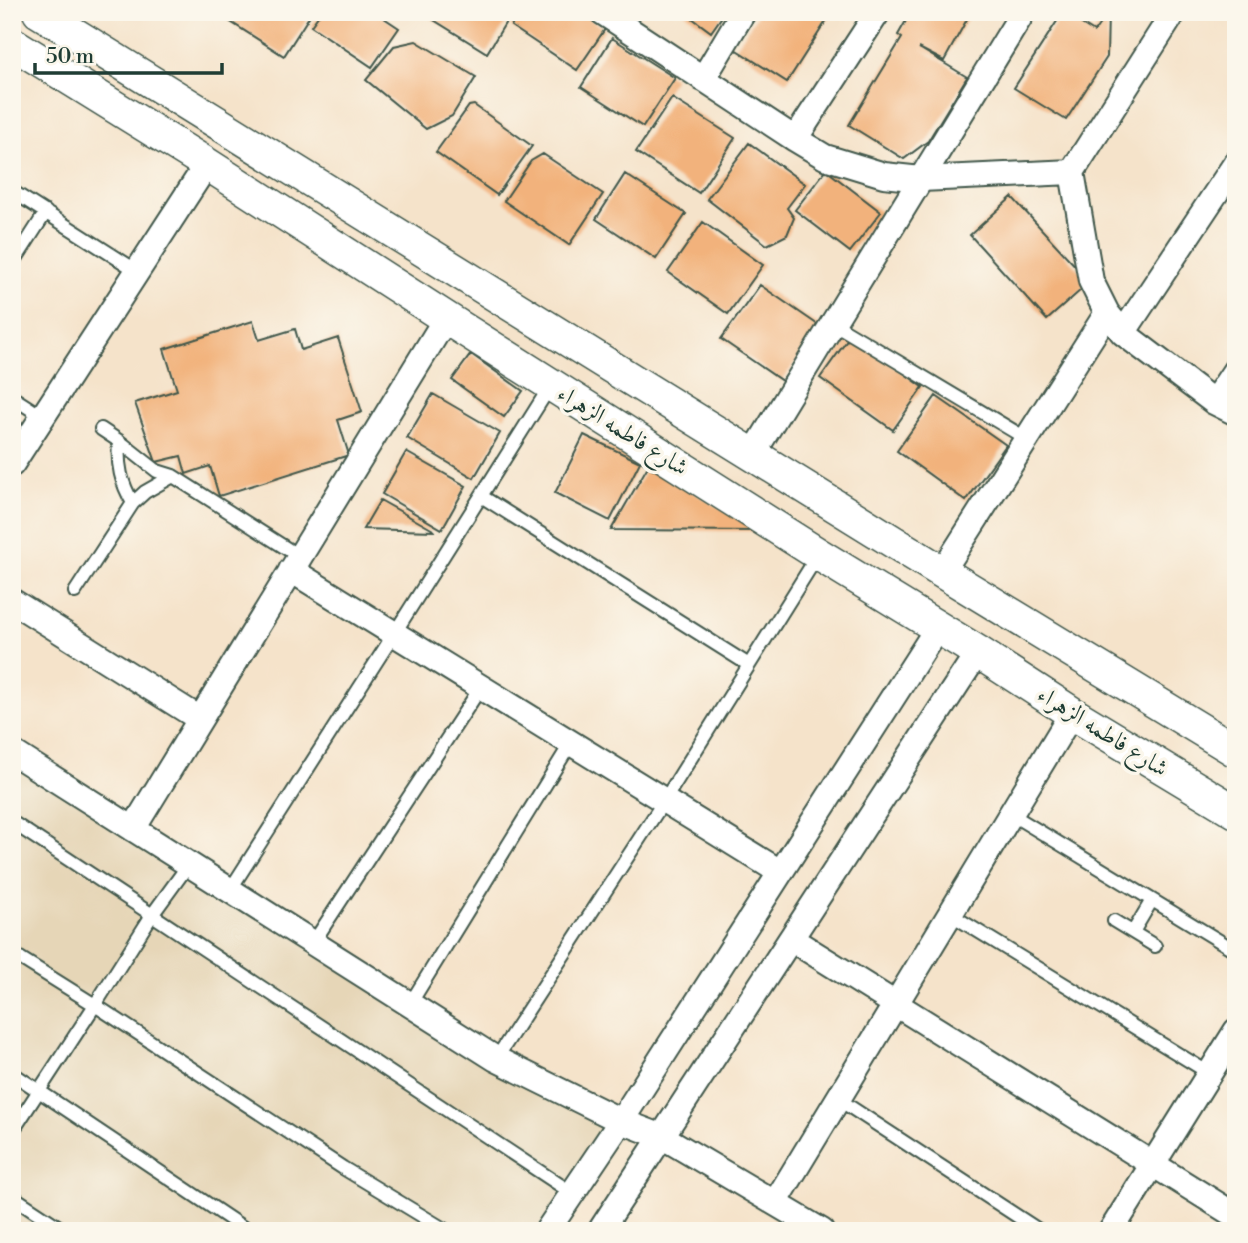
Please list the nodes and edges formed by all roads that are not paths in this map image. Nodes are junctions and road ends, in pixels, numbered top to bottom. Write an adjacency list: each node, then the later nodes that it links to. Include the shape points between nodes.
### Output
1 (39, 12): 27 (street, شارع فاطمه الزهراء)
2 (602, 12): 8 (street)
3 (743, 12): 8 (street)
4 (878, 12): 9 (street)
5 (1023, 12): 13 (street)
6 (1174, 12): 12 (street)
7 (12, 43): 11 (street, شارع فاطمه الزهراء)
8 (703, 79): 9 (street)
9 (795, 139): 13 (street, via 856,167)
10 (1236, 163): 21 (street)
11 (207, 164): 17 (street); 19 (street, شارع فاطمه الزهراء)
12 (1072, 172): 13 (street); 18 (street, via 1091,281)
13 (921, 179): 20 (street)
14 (12, 191): 15 (lane)
15 (46, 212): 16 (lane); 17 (lane)
16 (12, 265)
17 (137, 271): 28 (street)
18 (1107, 313): 21 (street); 30 (street)
19 (446, 318): 23 (street, شارع فاطمه الزهراء); 39 (street)
20 (833, 323): 30 (lane); 32 (street)
21 (1123, 333): 25 (street)
22 (1236, 369): 25 (street)
23 (551, 384): 33 (street, شارع فاطمه الزهراء); 36 (lane)
24 (12, 397): 28 (lane)
25 (1214, 402): 26 (street)
26 (1236, 414)
27 (691, 415): 32 (street, شارع فاطمه الزهراء); 33 (street)
28 (43, 417): 34 (street)
29 (101, 429): 31 (lane)
30 (1027, 439): 40 (street)
31 (119, 441): 35 (lane, via 157,471); 37 (lane, via 119,474)
32 (753, 454): 40 (street, شارع فاطمه الزهراء)
33 (664, 456): 38 (street, شارع فاطمه الزهراء)
34 (12, 464)
35 (173, 476): 37 (lane); 39 (lane)
36 (481, 496): 44 (lane); 46 (lane)
37 (133, 503): 41 (lane)
38 (818, 554): 43 (street, شارع فاطمه الزهراء); 46 (lane)
39 (295, 564): 44 (street); 49 (street)
40 (942, 572): 51 (street, شارع فاطمه الزهراء)
41 (75, 592)
42 (12, 601): 49 (street)
43 (938, 627): 45 (street, شارع فاطمه الزهراء); 59 (street)
44 (394, 634): 47 (street); 60 (lane)
45 (978, 652): 48 (street, شارع فاطمه الزهراء); 66 (street)
46 (749, 665): 53 (lane)
47 (481, 687): 50 (street); 67 (lane)
48 (1072, 713): 54 (street, شارع فاطمه الزهراء); 55 (street)
49 (200, 719): 57 (street)
50 (571, 743): 53 (street); 71 (lane)
51 (1236, 751)
52 (12, 752): 57 (street)
53 (664, 801): 59 (street); 75 (lane)
54 (1236, 812)
55 (1010, 814): 61 (lane); 62 (street)
56 (12, 822): 63 (lane)
57 (133, 829): 58 (street)
58 (189, 864): 60 (street); 63 (lane)
59 (780, 872): 80 (street)
60 (230, 890): 67 (street)
61 (1152, 900): 65 (lane); 69 (lane)
62 (950, 914): 72 (street); 77 (lane)
63 (152, 915): 73 (lane); 84 (lane)
64 (1114, 920): 65 (lane)
65 (1133, 932): 68 (lane)
66 (790, 939): 72 (street); 82 (street)
67 (313, 943): 71 (street)
68 (1155, 946)
69 (1236, 951)
70 (12, 953): 73 (lane)
71 (410, 1004): 75 (street)
72 (895, 1004): 79 (street); 83 (street)
73 (95, 1005): 78 (lane); 90 (lane)
74 (1236, 1031): 77 (street)
75 (496, 1059): 80 (street)
76 (12, 1073): 78 (lane)
77 (1209, 1073): 83 (street)
78 (39, 1091): 81 (lane); 89 (lane)
79 (838, 1100): 86 (street); 94 (lane)
80 (621, 1121): 82 (street); 84 (street)
81 (12, 1132)
82 (663, 1137): 86 (street); 92 (street)
83 (1153, 1164): 87 (street); 95 (street)
84 (572, 1193): 91 (street)
85 (12, 1196): 88 (lane)
86 (775, 1203): 93 (street)
87 (1236, 1216)
88 (65, 1231)
89 (248, 1231)
90 (447, 1231)
91 (547, 1231)
92 (600, 1231)
93 (822, 1231)
94 (1040, 1231)
95 (1111, 1231)

